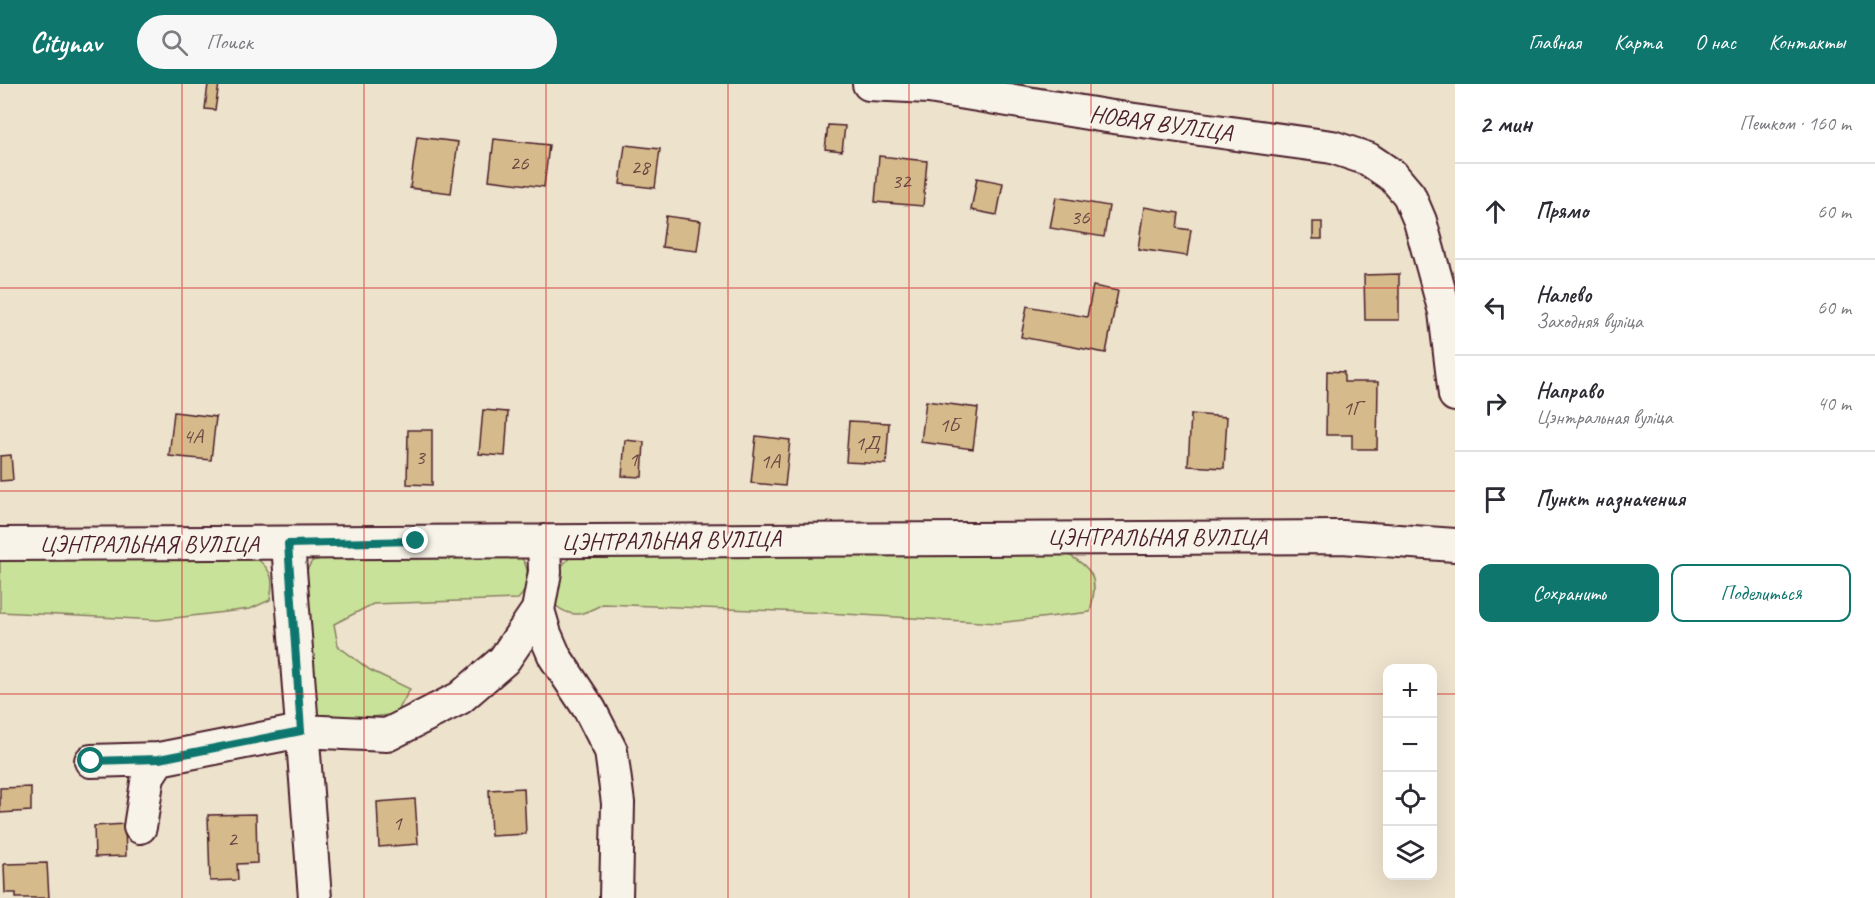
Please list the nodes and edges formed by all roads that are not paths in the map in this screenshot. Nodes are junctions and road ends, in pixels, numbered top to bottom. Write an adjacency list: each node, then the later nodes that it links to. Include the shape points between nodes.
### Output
1 (869, 84): 2 (street, НОВАЯ ВУЛІЦА, via 929,87 1332,147 1368,159 1393,176 1409,195 1420,221 1445,312)
2 (1455, 395)
3 (544, 541): 5 (street, ЦЭНТРАЛЬНАЯ ВУЛІЦА); 6 (street, ЦЭНТРАЛЬНАЯ ВУЛІЦА, via 1342,537); 7 (street, via 545,572)
4 (0, 544): 5 (street, ЦЭНТРАЛЬНАЯ ВУЛІЦА)
5 (288, 544): 8 (street)
6 (1455, 546)
7 (538, 610): 8 (street, via 504,660 460,698 429,714 387,735); 13 (street, via 555,657 611,751 618,803)
8 (301, 731): 9 (street); 12 (street)
9 (159, 759): 10 (street); 11 (street, via 148,776)
10 (91, 761)
11 (140, 827)
12 (315, 898)
13 (616, 898)

